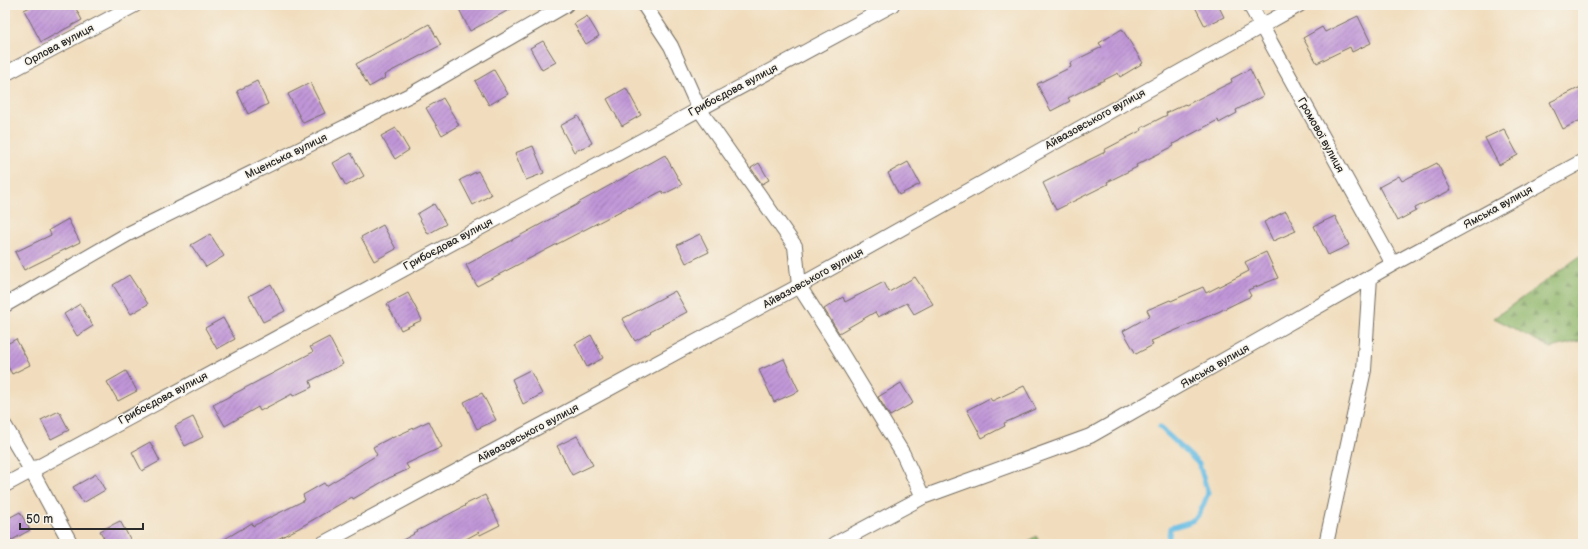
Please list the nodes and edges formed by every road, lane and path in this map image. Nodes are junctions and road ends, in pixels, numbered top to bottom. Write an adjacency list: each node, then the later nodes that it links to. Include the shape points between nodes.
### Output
1 (135, 5): 8 (street, Орлова вулиця)
2 (566, 5): 14 (street, Мценська вулиця, via 412,94 128,234)
3 (644, 5): 9 (street, via 671,46)
4 (892, 5): 9 (street, Грибоєдова вулиця)
5 (1250, 5): 7 (street, Громової вулиця)
6 (1299, 5): 7 (street, Айвазовського вулиця)
7 (1261, 26): 11 (street, Громової вулиця); 13 (street, Айвазовського вулиця)
8 (5, 74)
9 (700, 109): 13 (street, via 795,246); 16 (street, Грибоєдова вулиця)
10 (1583, 161): 11 (street, Ямська вулиця)
11 (1393, 264): 12 (street, Ямська вулиця)
12 (1370, 277): 18 (street, Ямська вулиця, via 1090,436); 22 (street, via 1364,370)
13 (799, 286): 18 (street, via 903,454); 20 (street, Айвазовського вулиця)
14 (5, 305)
15 (5, 426): 16 (street)
16 (31, 470): 17 (street, Грибоєдова вулиця); 19 (street)
17 (5, 485)
18 (924, 498): 21 (street, Ямська вулиця)
19 (71, 544)
20 (322, 544)
21 (835, 544)
22 (1326, 544)

